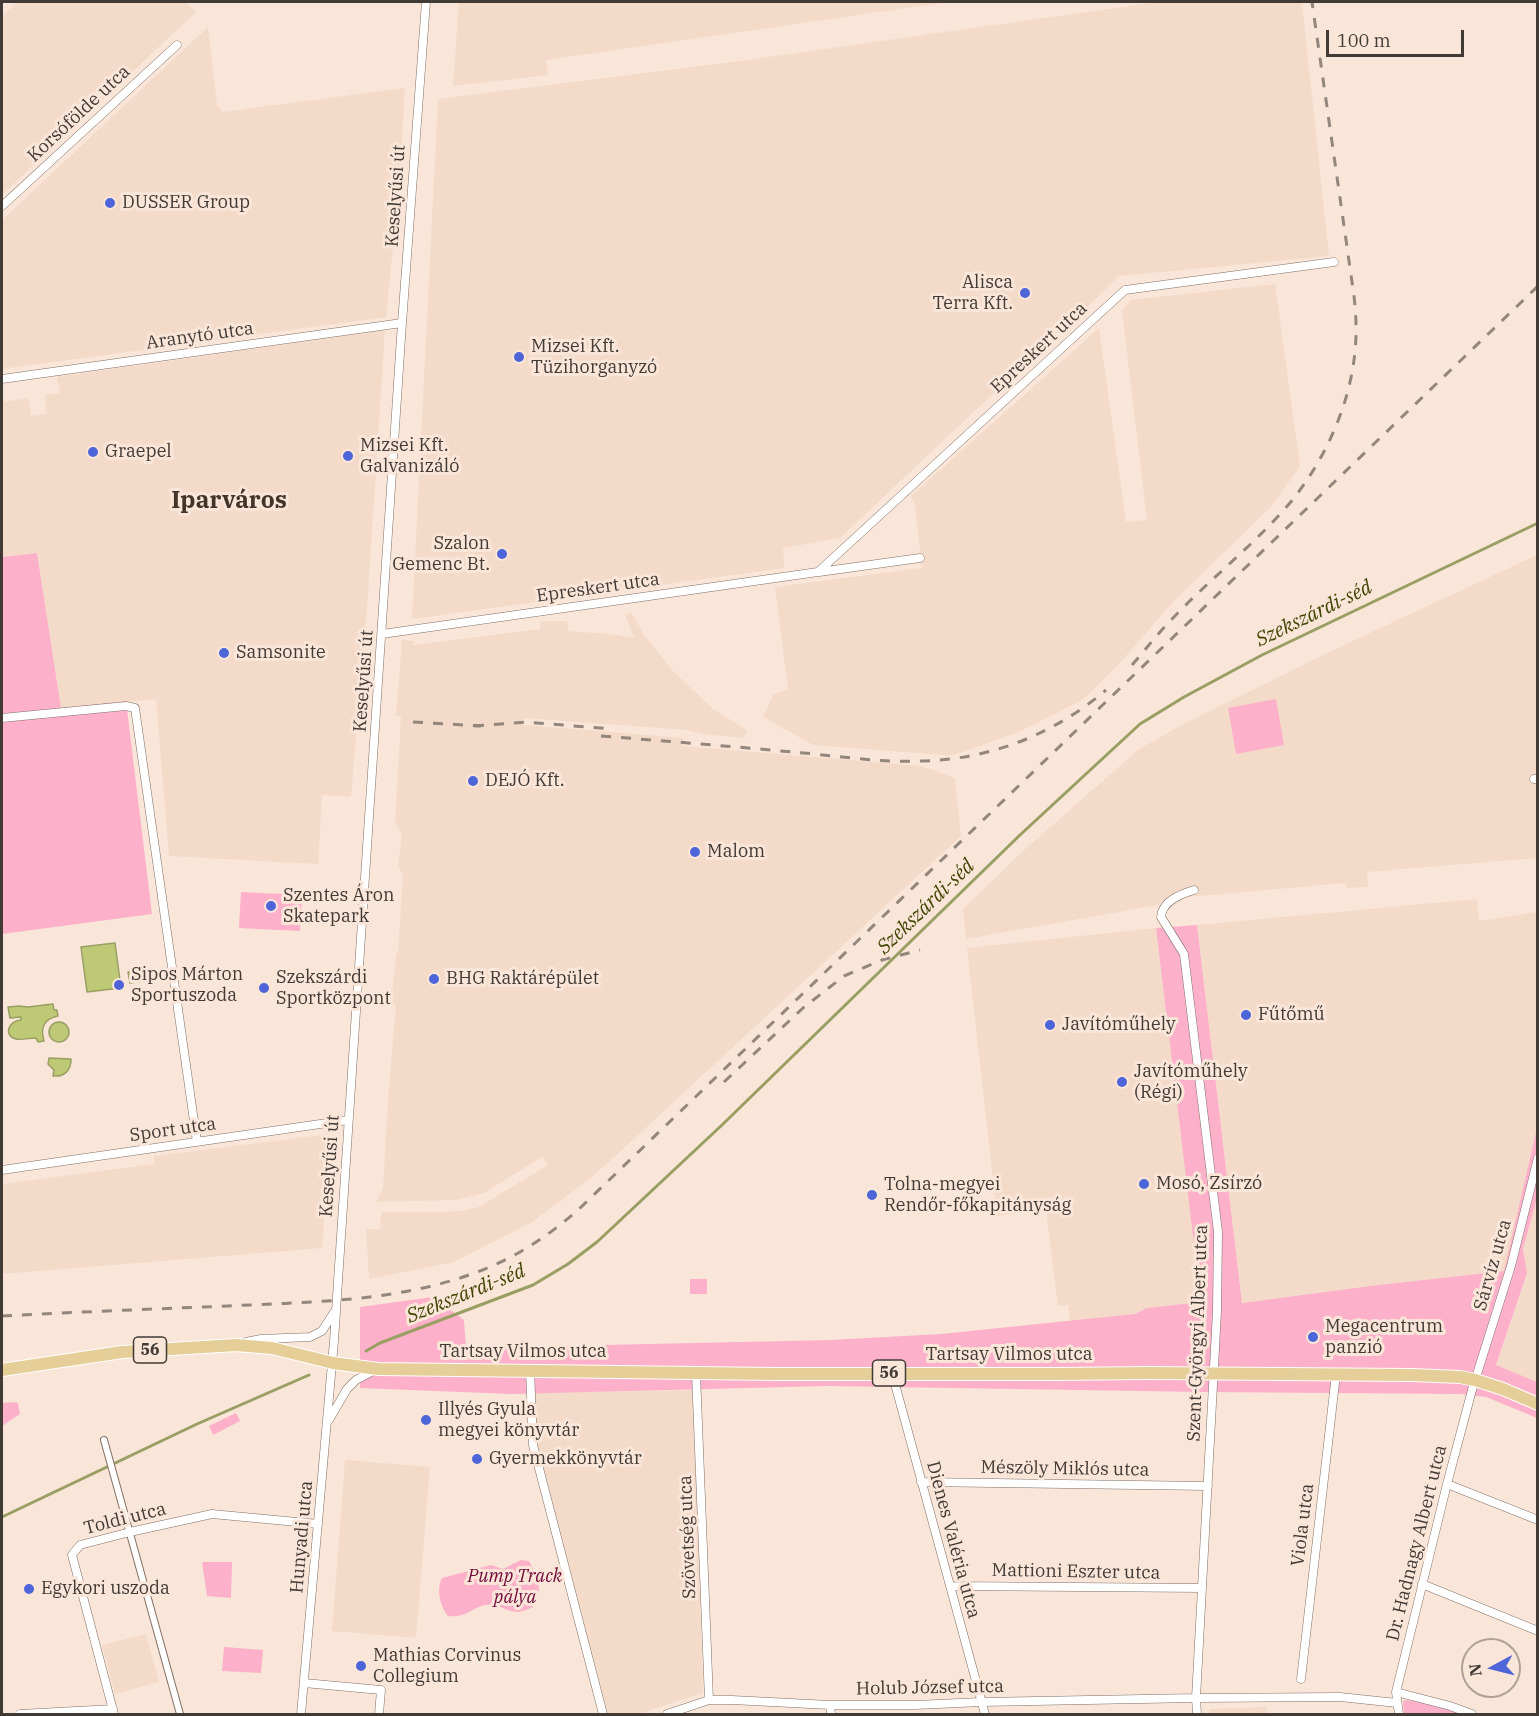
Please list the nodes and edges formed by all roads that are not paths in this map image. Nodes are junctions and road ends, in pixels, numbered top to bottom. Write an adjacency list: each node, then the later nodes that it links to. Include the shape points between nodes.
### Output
1 (426, 2): 5 (street, Keselyűsi út)
2 (177, 45): 3 (street, Korsófölde utca)
3 (2, 206)
4 (1334, 261): 8 (street, Epreskert utca, via 1125,290)
5 (402, 323): 6 (street, Aranytó utca); 9 (street, Keselyűsi út)
6 (2, 380)
7 (920, 558): 8 (street, Epreskert utca)
8 (818, 572): 9 (street, Epreskert utca)
9 (382, 634): 12 (street, Keselyűsi út)
10 (2, 718): 13 (street, via 135,708)
11 (1194, 890): 24 (street, Szent-Györgyi Albert utca, via 1169,902 1161,913 1184,954 1218,1232)
12 (348, 1120): 13 (street, Sport utca); 16 (street, Keselyűsi út)
13 (197, 1142): 15 (street, Sport utca)
14 (1538, 1158): 26 (street, Sárvíz utca, via 1511,1266)
15 (2, 1170)
16 (336, 1310): 17 (street, via 322,1331 310,1337 261,1339); 18 (street, Keselyűsi út)
17 (236, 1345): 18 (main road, 56, via 272,1348); 20 (main road, 56, via 122,1352)
18 (333, 1363): 19 (main road, Tartsay Vilmos utca / 56); 28 (street, Hunyadi utca)
19 (378, 1369): 21 (main road, Tartsay Vilmos utca / 56); 28 (street, via 347,1389)
20 (2, 1370)
21 (530, 1370): 22 (main road, Tartsay Vilmos utca / 56); 53 (street, via 533,1445)
22 (696, 1373): 23 (main road, Tartsay Vilmos utca / 56); 44 (street, Szövetség utca)
23 (892, 1373): 24 (main road, Tartsay Vilmos utca / 56); 30 (street, Dienes Valéria utca)
24 (1214, 1373): 25 (main road, Tartsay Vilmos utca / 56); 32 (street, Szent-Györgyi Albert utca)
25 (1336, 1374): 26 (main road, Tartsay Vilmos utca / 56); 40 (street, Viola utca)
26 (1475, 1380): 27 (main road, Tartsay Vilmos utca / 56); 31 (street, Dr. Hadnagy Albert utca)
27 (1538, 1404)
28 (327, 1424): 34 (street, Hunyadi utca)
29 (104, 1440): 35 (street)
30 (921, 1482): 32 (street, Mészöly Miklós utca); 37 (street, Dienes Valéria utca)
31 (1447, 1484): 33 (street); 36 (street, Dr. Hadnagy Albert utca)
32 (1208, 1486): 38 (street, Szent-Györgyi Albert utca)
33 (1538, 1520)
34 (318, 1524): 35 (street, Toldi utca, via 212,1514); 41 (street, Hunyadi utca)
35 (130, 1532): 48 (street, Toldi utca, via 80,1545 72,1555); 50 (street)
36 (1422, 1584): 39 (street); 42 (street, Dr. Hadnagy Albert utca)
37 (950, 1586): 38 (street, Mattioni Eszter utca); 45 (street, Dienes Valéria utca)
38 (1202, 1588): 43 (street, Szent-Györgyi Albert utca)
39 (1538, 1631)
40 (1301, 1679)
41 (304, 1683): 51 (street, Hunyadi utca); 52 (street, via 381,1690)
42 (1396, 1692): 46 (street, Dr. Hadnagy Albert utca); 59 (street)
43 (1196, 1698): 45 (street, Holub József utca); 46 (street, Holub József utca, via 1340,1697); 57 (street, Szent-Györgyi Albert utca)
44 (709, 1700): 47 (street, Holub József utca); 54 (street, Holub József utca)
45 (981, 1702): 47 (street, Holub József utca); 56 (street, Dienes Valéria utca)
46 (1397, 1703): 58 (street, Dr. Hadnagy Albert utca)
47 (830, 1705): 55 (street)
48 (113, 1712): 49 (street)
49 (20, 1714)
50 (180, 1714)
51 (301, 1714)
52 (379, 1714)
53 (603, 1714)
54 (667, 1714)
55 (831, 1714)
56 (985, 1714)
57 (1197, 1714)
58 (1399, 1714)
59 (1472, 1714)

